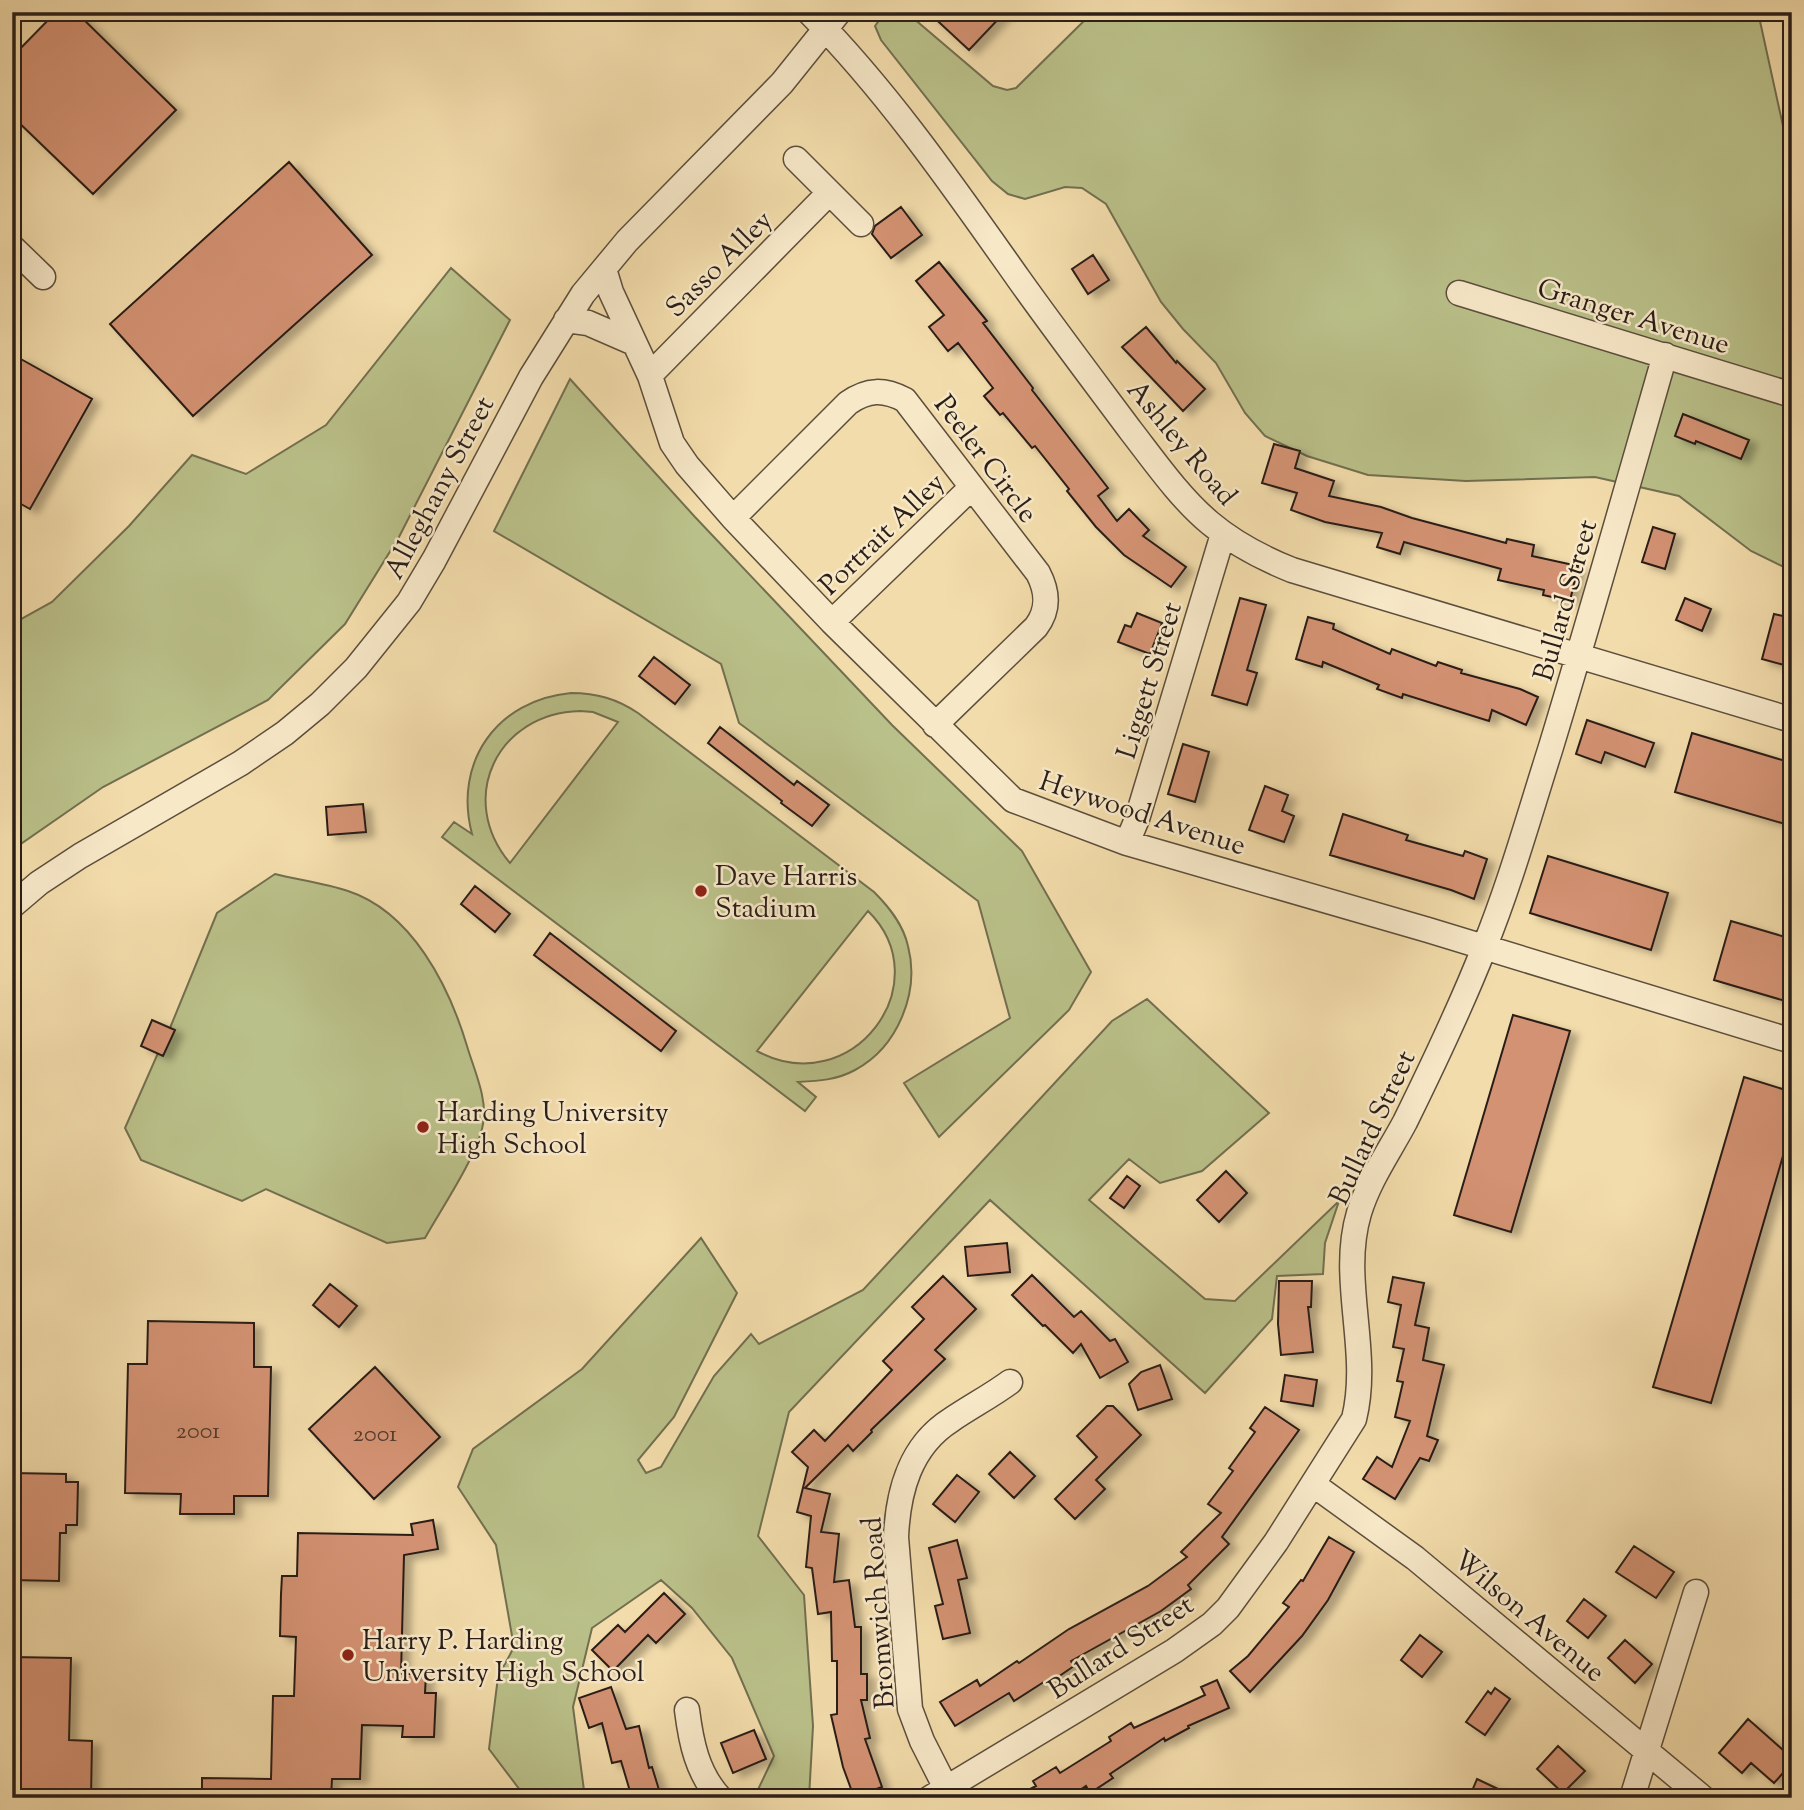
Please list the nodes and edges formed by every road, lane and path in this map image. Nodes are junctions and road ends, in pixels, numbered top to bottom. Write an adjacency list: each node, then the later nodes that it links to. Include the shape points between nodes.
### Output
1 (824, 18): 6 (street, Alleghany Street, via 782,83); 16 (street, Ashley Road, via 1150,456)
2 (796, 159): 3 (street)
3 (829, 192): 4 (street); 12 (street, Sasso Alley)
4 (861, 224)
5 (12, 247): 7 (street)
6 (604, 269): 9 (street, Alleghany Street); 10 (street, Heywood Avenue)
7 (43, 277)
8 (1459, 293): 11 (street, Granger Avenue)
9 (566, 320): 10 (street, via 588,323); 22 (street, Alleghany Street, via 434,561 409,602 356,668 285,733 80,856)
10 (634, 343): 12 (street, Heywood Avenue)
11 (1665, 355): 13 (street, Granger Avenue); 18 (street, Bullard Street)
12 (650, 375): 15 (street, Heywood Avenue, via 679,454)
13 (1792, 395)
14 (972, 487): 15 (street, Peeler Circle, via 905,400 879,391 848,403); 17 (street, Portrait Alley); 20 (street, Peeler Circle, via 1038,573 1045,586 1046,608 1036,627)
15 (733, 518): 17 (street, Heywood Avenue)
16 (1223, 534): 18 (street, Ashley Road, via 1292,570); 21 (street, Liggett Street)
17 (832, 622): 20 (street, Heywood Avenue)
18 (1579, 655): 19 (street, Ashley Road); 23 (street, Bullard Street)
19 (1792, 720)
20 (935, 725): 21 (street, Heywood Avenue, via 1013,800)
21 (1127, 844): 23 (street, Heywood Avenue)
22 (12, 905)
23 (1485, 948): 24 (street, Heywood Avenue); 26 (street, Bullard Street, via 1359,1213 1353,1274 1359,1399 1354,1419)
24 (1792, 1041)
25 (1010, 1382): 30 (street, Bromwich Road, via 950,1420 923,1445 905,1478 898,1507 896,1537 909,1701)
26 (1314, 1485): 29 (street, Wilson Avenue, via 1415,1558); 30 (street, Bullard Street, via 1212,1624)
27 (1696, 1592): 29 (street)
28 (687, 1710): 31 (street, via 695,1756)
29 (1646, 1750): 32 (street); 33 (street, Wilson Avenue)
30 (942, 1795)
31 (720, 1798)
32 (1632, 1798)
33 (1703, 1798)

